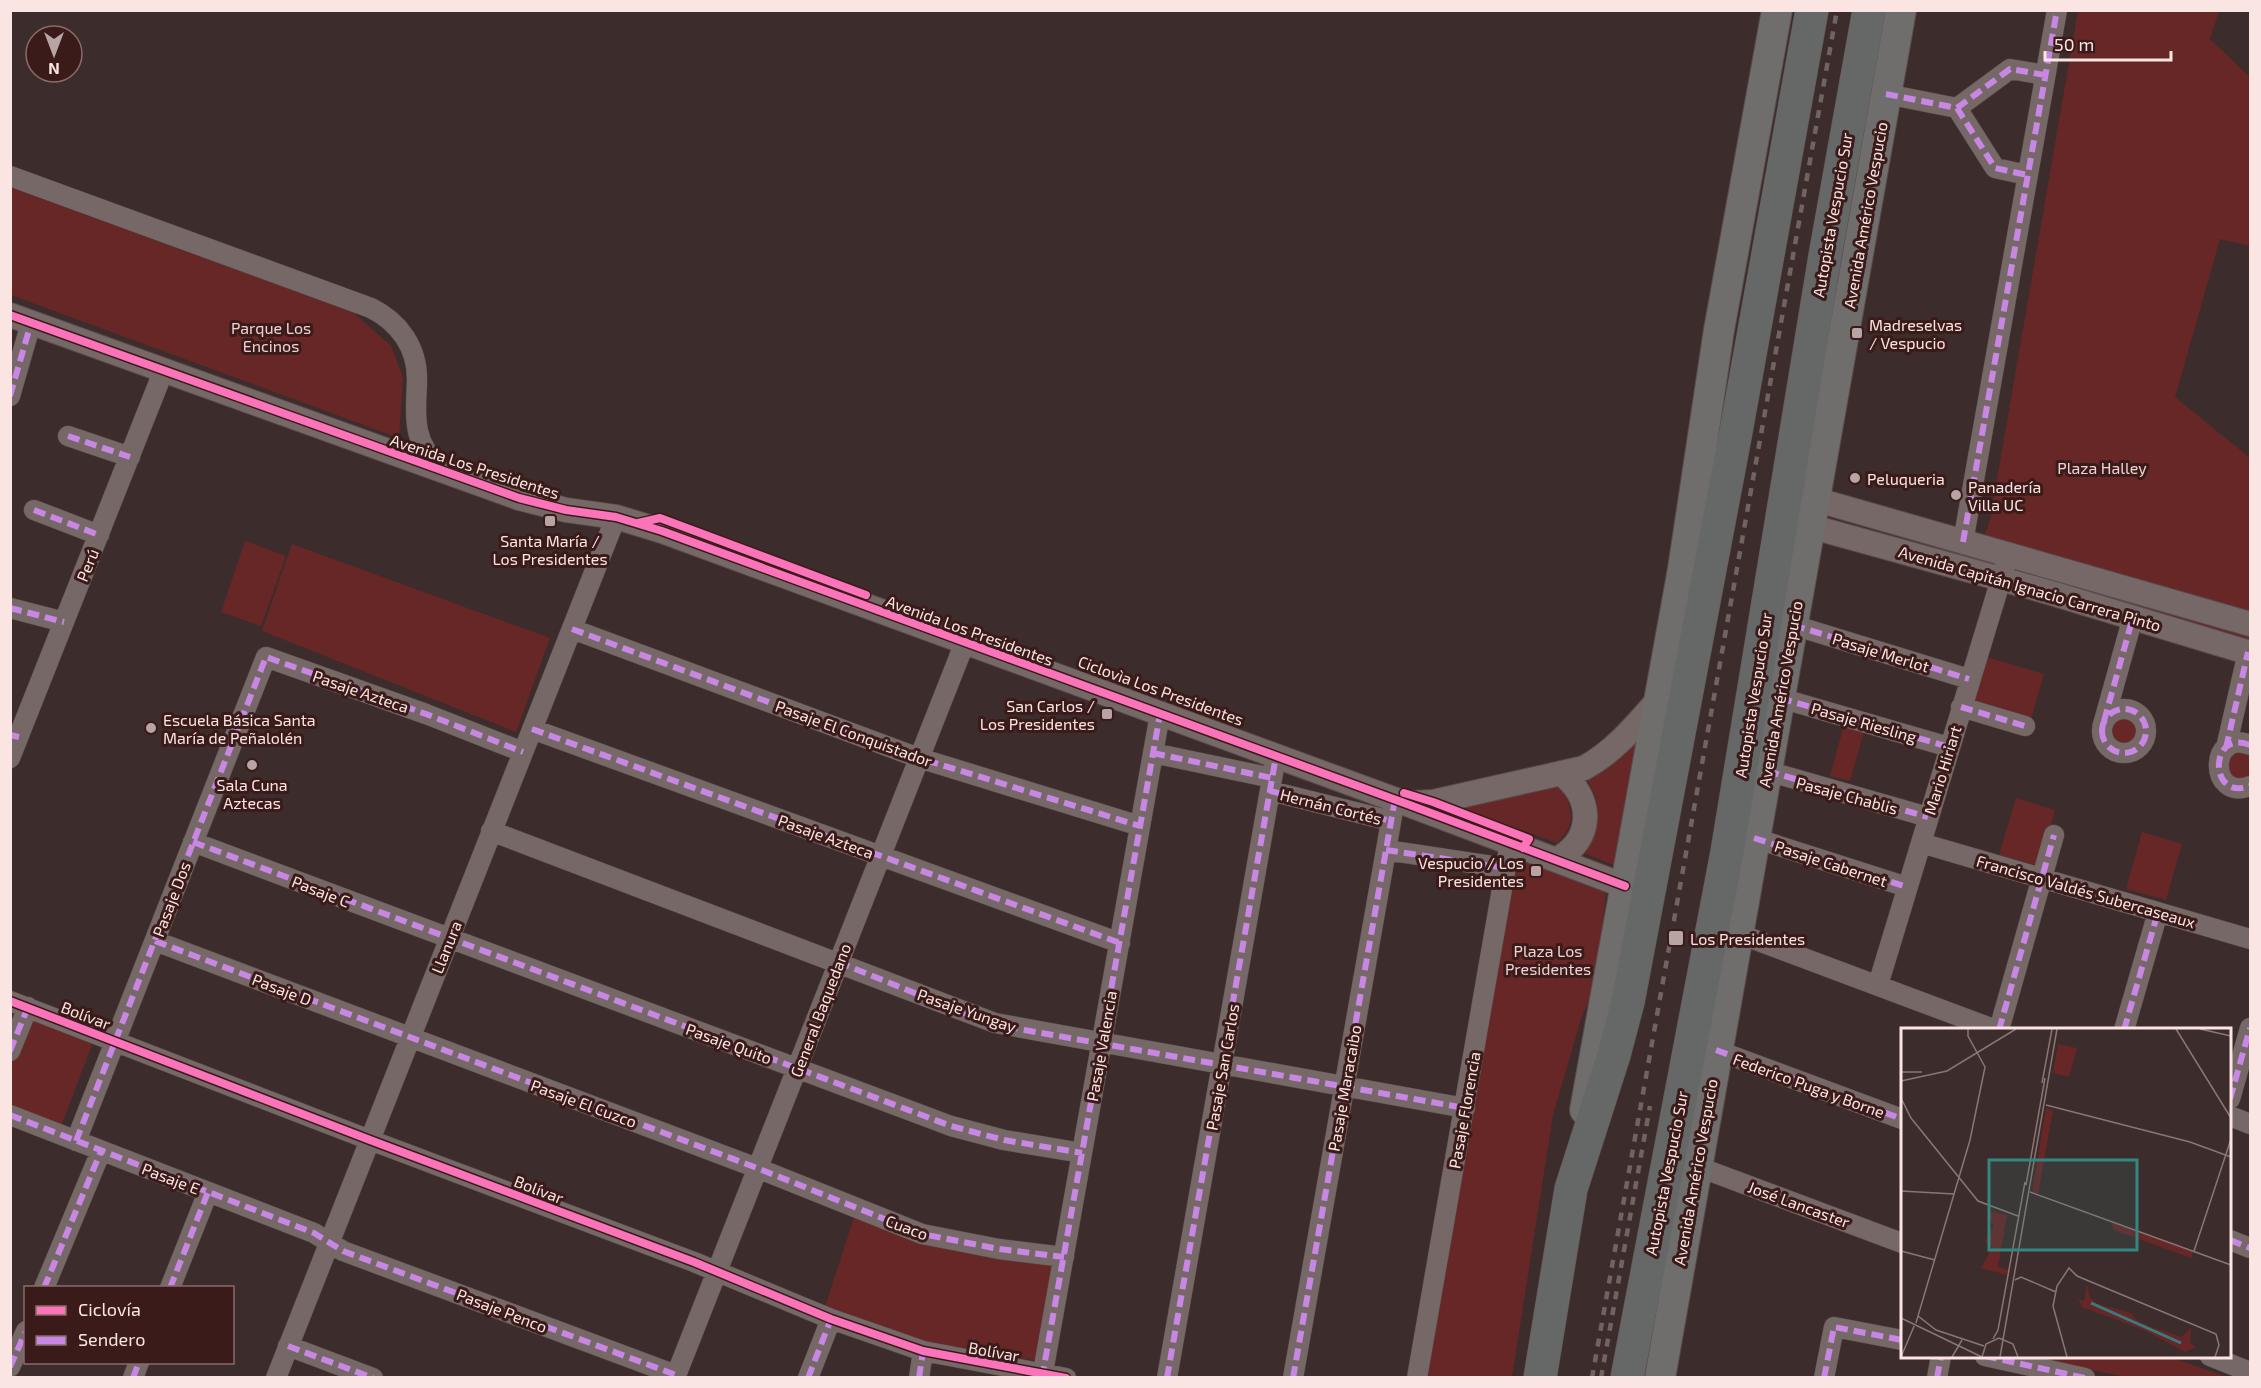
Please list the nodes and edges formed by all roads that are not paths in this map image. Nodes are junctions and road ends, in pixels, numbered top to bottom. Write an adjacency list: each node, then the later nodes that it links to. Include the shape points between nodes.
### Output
1 (1777, 10): 37 (main road, via 1719,330 1696,496)
2 (1805, 10): 7 (highway)
3 (1812, 10): 7 (highway)
4 (1869, 10): 135 (highway, Autopista Vespucio Sur, via 1727,852)
5 (1901, 10): 9 (main road, Avenida Américo Vespucio)
6 (2057, 10): 8 (street)
7 (1804, 56): 104 (highway, via 1628,1002)
8 (2045, 75): 10 (street, via 2010,69); 11 (street)
9 (1886, 94): 10 (street); 20 (main road, Avenida Américo Vespucio)
10 (1957, 108): 11 (street, via 1995,168)
11 (2027, 175): 23 (street)
12 (10, 176): 18 (street, Avenida Los Presidentes, via 371,308 389,319 404,335 414,356 418,432)
13 (21, 319): 14 (street, Avenida Los Presidentes); 15 (street)
14 (164, 372): 17 (street, Perú); 18 (street, Avenida Los Presidentes)
15 (10, 396)
16 (68, 436): 17 (street)
17 (130, 457): 22 (street, Perú)
18 (441, 471): 21 (street, Avenida Los Presidentes, via 548,506)
19 (34, 510): 22 (street)
20 (1812, 513): 23 (street, Avenida Capitán Ignacio Carrera Pinto); 25 (street, Avenida Capitán Ignacio Carrera Pinto); 30 (main road, Avenida Américo Vespucio)
21 (616, 517): 31 (street, Llanura); 32 (street, Avenida Los Presidentes)
22 (99, 535): 28 (street, Perú)
23 (1963, 542): 24 (street, Avenida Capitán Ignacio Carrera Pinto)
24 (2008, 554): 25 (street, Mario Hiriart); 29 (street, Avenida Capitán Ignacio Carrera Pinto)
25 (2001, 579): 27 (street, Avenida Capitán Ignacio Carrera Pinto); 35 (street, Mario Hiriart)
26 (10, 608): 28 (street)
27 (2133, 617): 33 (street, Avenida Capitán Ignacio Carrera Pinto); 40 (street)
28 (64, 622): 43 (street, Perú)
29 (2250, 624)
30 (1793, 625): 35 (street, Pasaje Merlot); 36 (main road, Avenida Américo Vespucio)
31 (572, 629): 42 (street, Llanura); 50 (street, Pasaje El Conquistador)
32 (965, 642): 39 (street, Avenida Los Presidentes); 50 (street, General Baquedano)
33 (2249, 652): 46 (street)
34 (266, 657): 47 (street, Pasaje Azteca); 61 (street, Pasaje Dos)
35 (1970, 679): 38 (street, Mario Hiriart)
36 (1780, 698): 45 (street, Pasaje Riesling); 51 (main road, Avenida Américo Vespucio)
37 (1659, 699): 52 (street, Avenida Los Presidentes, via 1598,760); 69 (main road)
38 (1961, 707): 41 (street); 45 (street, Mario Hiriart)
39 (1160, 714): 48 (street, Pasaje Valencia); 53 (street, Avenida Los Presidentes)
40 (2104, 721)
41 (2025, 726)
42 (532, 729): 47 (street, Llanura); 65 (street, Pasaje Azteca)
43 (15, 736): 49 (street, Perú)
44 (2250, 745): 46 (street, via 2239,743)
45 (1949, 747): 56 (street, Mario Hiriart)
46 (2226, 748): 54 (street, via 2218,761 2220,776 2232,787)
47 (523, 752): 58 (street, Llanura)
48 (1153, 753): 53 (street, Hernán Cortés); 57 (street, Pasaje Valencia)
49 (10, 758)
50 (919, 758): 57 (street, Pasaje El Conquistador); 65 (street, General Baquedano)
51 (1767, 771): 56 (street, Pasaje Chablis); 60 (main road, Avenida Américo Vespucio)
52 (1561, 773): 55 (street, Avenida Los Presidentes); 66 (street, via 1580,794 1585,823 1572,849)
53 (1273, 775): 55 (street, Avenida Los Presidentes); 55 (street, Hernán Cortés); 89 (street, Pasaje San Carlos)
54 (2250, 786)
55 (1398, 808): 62 (street, Avenida Los Presidentes); 64 (street, Pasaje Maracaibo)
56 (1928, 818): 63 (street, Mario Hiriart)
57 (1140, 826): 76 (street, Pasaje Valencia)
58 (492, 831): 74 (street, Llanura); 77 (street, Pasaje Yungay)
59 (2054, 835): 68 (street)
60 (1754, 838): 70 (street, Pasaje Cabernet); 72 (main road, Avenida Américo Vespucio)
61 (193, 842): 74 (street, Pasaje C); 75 (street, Pasaje Dos)
62 (1510, 843): 66 (street, Avenida Los Presidentes); 67 (street, Pasaje Florencia)
63 (1921, 843): 68 (street, Francisco Valdés Subercaseaux); 70 (street, Mario Hiriart)
64 (1386, 850): 67 (street, Hernán Cortés); 91 (street, Pasaje Maracaibo)
65 (880, 856): 76 (street, Pasaje Azteca); 77 (street, General Baquedano)
66 (1557, 860): 69 (street, Avenida Los Presidentes)
67 (1505, 868): 93 (street, Pasaje Florencia)
68 (2042, 878): 71 (street, Francisco Valdés Subercaseaux); 81 (street)
69 (1625, 886): 104 (main road)
70 (1907, 887): 78 (street, Mario Hiriart)
71 (2158, 912): 73 (street, Francisco Valdés Subercaseaux); 82 (street)
72 (1737, 933): 78 (street); 87 (main road, Avenida Américo Vespucio)
73 (2250, 939)
74 (449, 940): 84 (street, Llanura); 90 (street, Pasaje Quito)
75 (155, 941): 84 (street, Pasaje D); 85 (street, Pasaje Dos)
76 (1120, 943): 86 (street, Pasaje Valencia)
77 (838, 962): 86 (street, Pasaje Yungay, via 995,1023); 90 (street, General Baquedano)
78 (1878, 985): 80 (street)
79 (19, 1004): 85 (street, Bolívar); 88 (street)
80 (1995, 1028)
81 (1998, 1028)
82 (2124, 1028)
83 (2250, 1028): 92 (street)
84 (410, 1038): 98 (street, Llanura); 103 (street, Pasaje El Cuzco)
85 (115, 1041): 98 (street, Bolívar); 99 (street, Pasaje Dos)
86 (1102, 1044): 89 (street, Pasaje Yungay); 101 (street, Pasaje Valencia)
87 (1716, 1050): 96 (street, Federico Puga y Borne); 102 (main road, Avenida Américo Vespucio)
88 (10, 1051)
89 (1222, 1065): 91 (street, Pasaje Yungay); 131 (street, Pasaje San Carlos)
90 (797, 1068): 101 (street, Pasaje Quito, via 967,1131); 103 (street, General Baquedano)
91 (1344, 1087): 93 (street, Pasaje Yungay); 132 (street, Pasaje Maracaibo)
92 (2231, 1092)
93 (1465, 1108): 133 (street, Pasaje Florencia)
94 (10, 1115): 99 (street, Pasaje E)
95 (2231, 1117): 97 (street)
96 (1901, 1119)
97 (2250, 1124)
98 (370, 1140): 107 (street, Llanura); 111 (street, Bolívar)
99 (76, 1141): 100 (street, Pasaje E)
100 (101, 1151): 105 (street, Pasaje E); 112 (street)
101 (1082, 1153): 110 (street, Pasaje Valencia)
102 (1696, 1166): 108 (street, José Lancaster); 136 (main road, Avenida Américo Vespucio)
103 (758, 1168): 110 (street, Cuaco, via 922,1234); 111 (street, General Baquedano)
104 (1571, 1189): 134 (highway)
105 (208, 1192): 107 (street, Pasaje E); 113 (street)
106 (2231, 1241): 109 (street)
107 (329, 1242): 117 (street, Llanura); 125 (street, Pasaje Penco, via 354,1255)
108 (1901, 1243)
109 (2250, 1248)
110 (1064, 1257): 124 (street, Pasaje Valencia)
111 (716, 1273): 114 (street, Bolívar); 125 (street, General Baquedano)
112 (44, 1286)
113 (170, 1286)
114 (831, 1319): 118 (street, Bolívar); 128 (street)
115 (24, 1336): 122 (street)
116 (1901, 1340): 137 (street, via 1834,1327)
117 (288, 1346): 126 (street, Llanura); 127 (street)
118 (923, 1351): 124 (street, Bolívar); 129 (street)
119 (1941, 1358): 138 (street)
120 (1995, 1358): 139 (street)
121 (2215, 1358): 123 (street)
122 (10, 1367)
123 (2250, 1372)
124 (1043, 1375): 130 (street, Bolívar)
125 (675, 1376)
126 (276, 1377)
127 (373, 1377)
128 (808, 1377)
129 (919, 1377)
130 (1066, 1377)
131 (1167, 1377)
132 (1293, 1377)
133 (1416, 1377)
134 (1540, 1377)
135 (1627, 1377)
136 (1660, 1377)
137 (1824, 1377)
138 (1937, 1377)
139 (2085, 1377)

